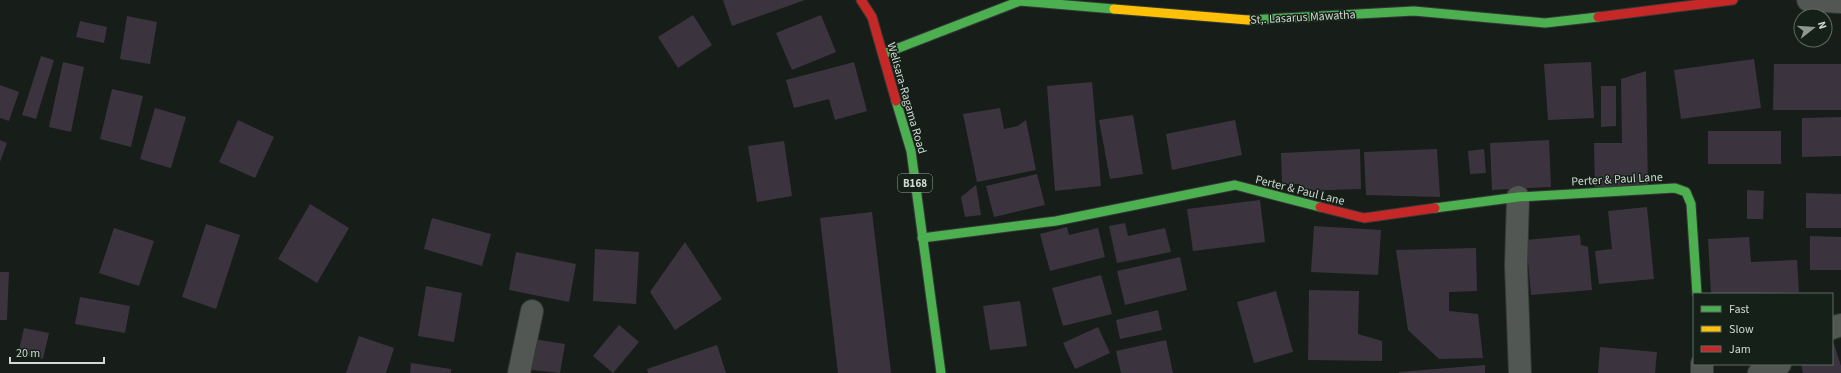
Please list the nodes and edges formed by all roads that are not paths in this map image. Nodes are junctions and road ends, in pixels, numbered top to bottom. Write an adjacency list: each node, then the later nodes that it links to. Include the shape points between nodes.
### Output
1 (862, 0): 5 (street, Welisara-Ragama Road / B168, via 872,17)
2 (1733, 0): 5 (street, St,. Lasarus Mawatha, via 1545,23 1414,11 1241,20 1020,1)
3 (1808, 0): 4 (street)
4 (1841, 2)
5 (882, 54): 7 (street, Welisara-Ragama Road / B168, via 911,151)
6 (1518, 197): 7 (street, Perter & Paul Lane, via 1364,218 1235,185 1056,222); 8 (street, Perter & Paul Lane, via 1675,188 1686,192 1690,204); 13 (street, via 1516,266)
7 (922, 238): 12 (street, Welisara-Ragama Road / B168)
8 (1697, 293)
9 (532, 311): 11 (street)
10 (1778, 365): 14 (street)
11 (519, 373)
12 (941, 373)
13 (1520, 373)
14 (1759, 373)

